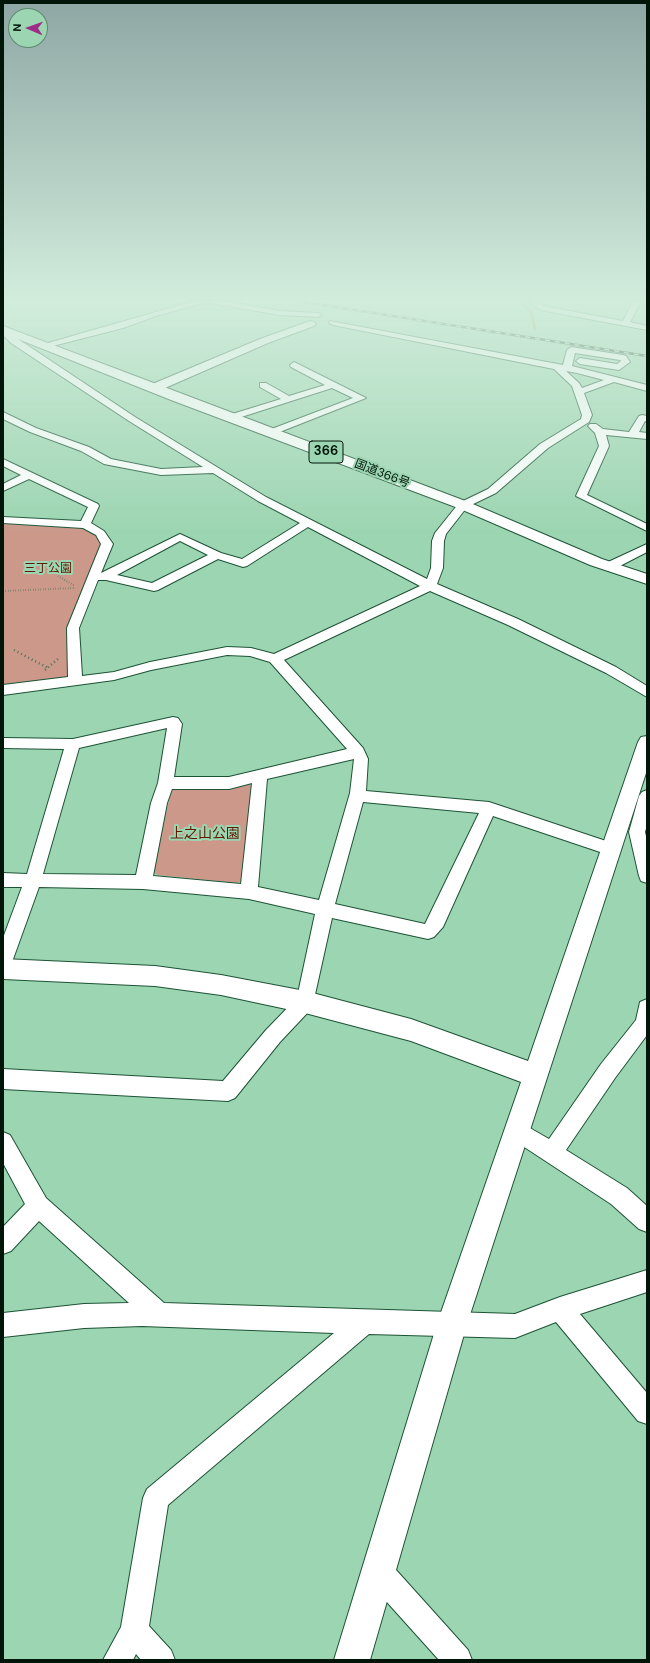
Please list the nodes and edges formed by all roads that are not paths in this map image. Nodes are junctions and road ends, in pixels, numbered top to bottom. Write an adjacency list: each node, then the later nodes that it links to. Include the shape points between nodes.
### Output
1 (70, 379): 22 (street)
2 (130, 379): 9 (main road, 国道366号 / 366)
3 (176, 379): 9 (main road)
4 (321, 379): 8 (street)
5 (569, 379): 11 (street)
6 (614, 379): 10 (street); 11 (street)
7 (263, 385): 12 (street)
8 (333, 385): 12 (street); 17 (street, via 361,398)
9 (154, 388): 14 (main road, 国道366号 / 366)
10 (647, 388)
11 (579, 392): 16 (street)
12 (288, 399): 14 (street)
13 (3, 415): 22 (street, via 33,430 85,449 108,462 161,472)
14 (232, 418): 17 (main road, 国道366号 / 366)
15 (647, 418): 19 (street, via 642,418)
16 (586, 419): 18 (street); 25 (street, via 544,446 492,491)
17 (272, 432): 25 (main road, 国道366号 / 366)
18 (600, 432): 19 (street); 29 (street, via 604,446 581,496)
19 (633, 434): 20 (street)
20 (647, 436)
21 (3, 462): 23 (street)
22 (214, 470): 27 (street)
23 (28, 475): 24 (street); 28 (street, via 94,506)
24 (3, 488)
25 (463, 505): 32 (main road, 国道366号 / 366); 36 (street, via 441,533 438,541 437,568)
26 (3, 520): 28 (street)
27 (306, 524): 31 (street, via 243,563); 36 (street)
28 (85, 525): 34 (street, via 100,533 107,544)
29 (647, 528)
30 (647, 547): 32 (street)
31 (217, 555): 33 (street, via 154,587); 33 (street, via 180,537)
32 (610, 566): 35 (main road, 国道366号 / 366)
33 (106, 576): 34 (street)
34 (94, 577): 38 (street, via 73,628)
35 (647, 579)
36 (430, 586): 37 (street); 40 (street, via 513,622 611,670)
37 (275, 659): 38 (street, via 251,652 227,652 150,666 114,676); 44 (street)
38 (75, 681): 39 (street)
39 (3, 690)
40 (647, 692)
41 (647, 742): 50 (street)
42 (3, 743): 43 (street)
43 (73, 744): 46 (street, via 173,722 175,727); 53 (street)
44 (358, 752): 45 (street); 47 (street, via 361,760)
45 (260, 777): 46 (street, via 229,783); 55 (street)
46 (166, 783): 54 (street, via 159,803)
47 (357, 796): 49 (street); 56 (street)
48 (647, 796): 51 (street, via 637,832)
49 (489, 808): 50 (street); 56 (street, via 434,927 428,932)
50 (612, 850): 61 (street)
51 (647, 876)
52 (3, 880): 53 (street)
53 (33, 880): 54 (street); 57 (street)
54 (143, 882): 55 (street)
55 (249, 892): 56 (street)
56 (325, 908): 59 (street)
57 (3, 962)
58 (3, 969): 59 (street, via 155,976 221,985)
59 (305, 1002): 61 (street, via 411,1030); 62 (street, via 228,1091)
60 (647, 1008): 65 (street, via 645,1023 608,1071)
61 (534, 1075): 63 (street)
62 (3, 1078)
63 (516, 1130): 65 (street); 73 (street)
64 (3, 1142): 66 (street)
65 (552, 1153): 67 (street, via 619,1196)
66 (38, 1206): 68 (street); 71 (street)
67 (647, 1221)
68 (3, 1243)
69 (647, 1281): 70 (street)
70 (560, 1308): 73 (street, via 515,1326); 75 (street)
71 (159, 1314): 72 (street); 74 (street, via 84,1316)
72 (365, 1322): 73 (street); 77 (street, via 156,1498)
73 (452, 1324): 76 (street)
74 (3, 1326)
75 (647, 1412)
76 (378, 1571): 80 (street); 81 (street)
77 (134, 1631): 78 (street); 79 (street)
78 (117, 1660)
79 (161, 1660)
80 (352, 1660)
81 (458, 1660)

